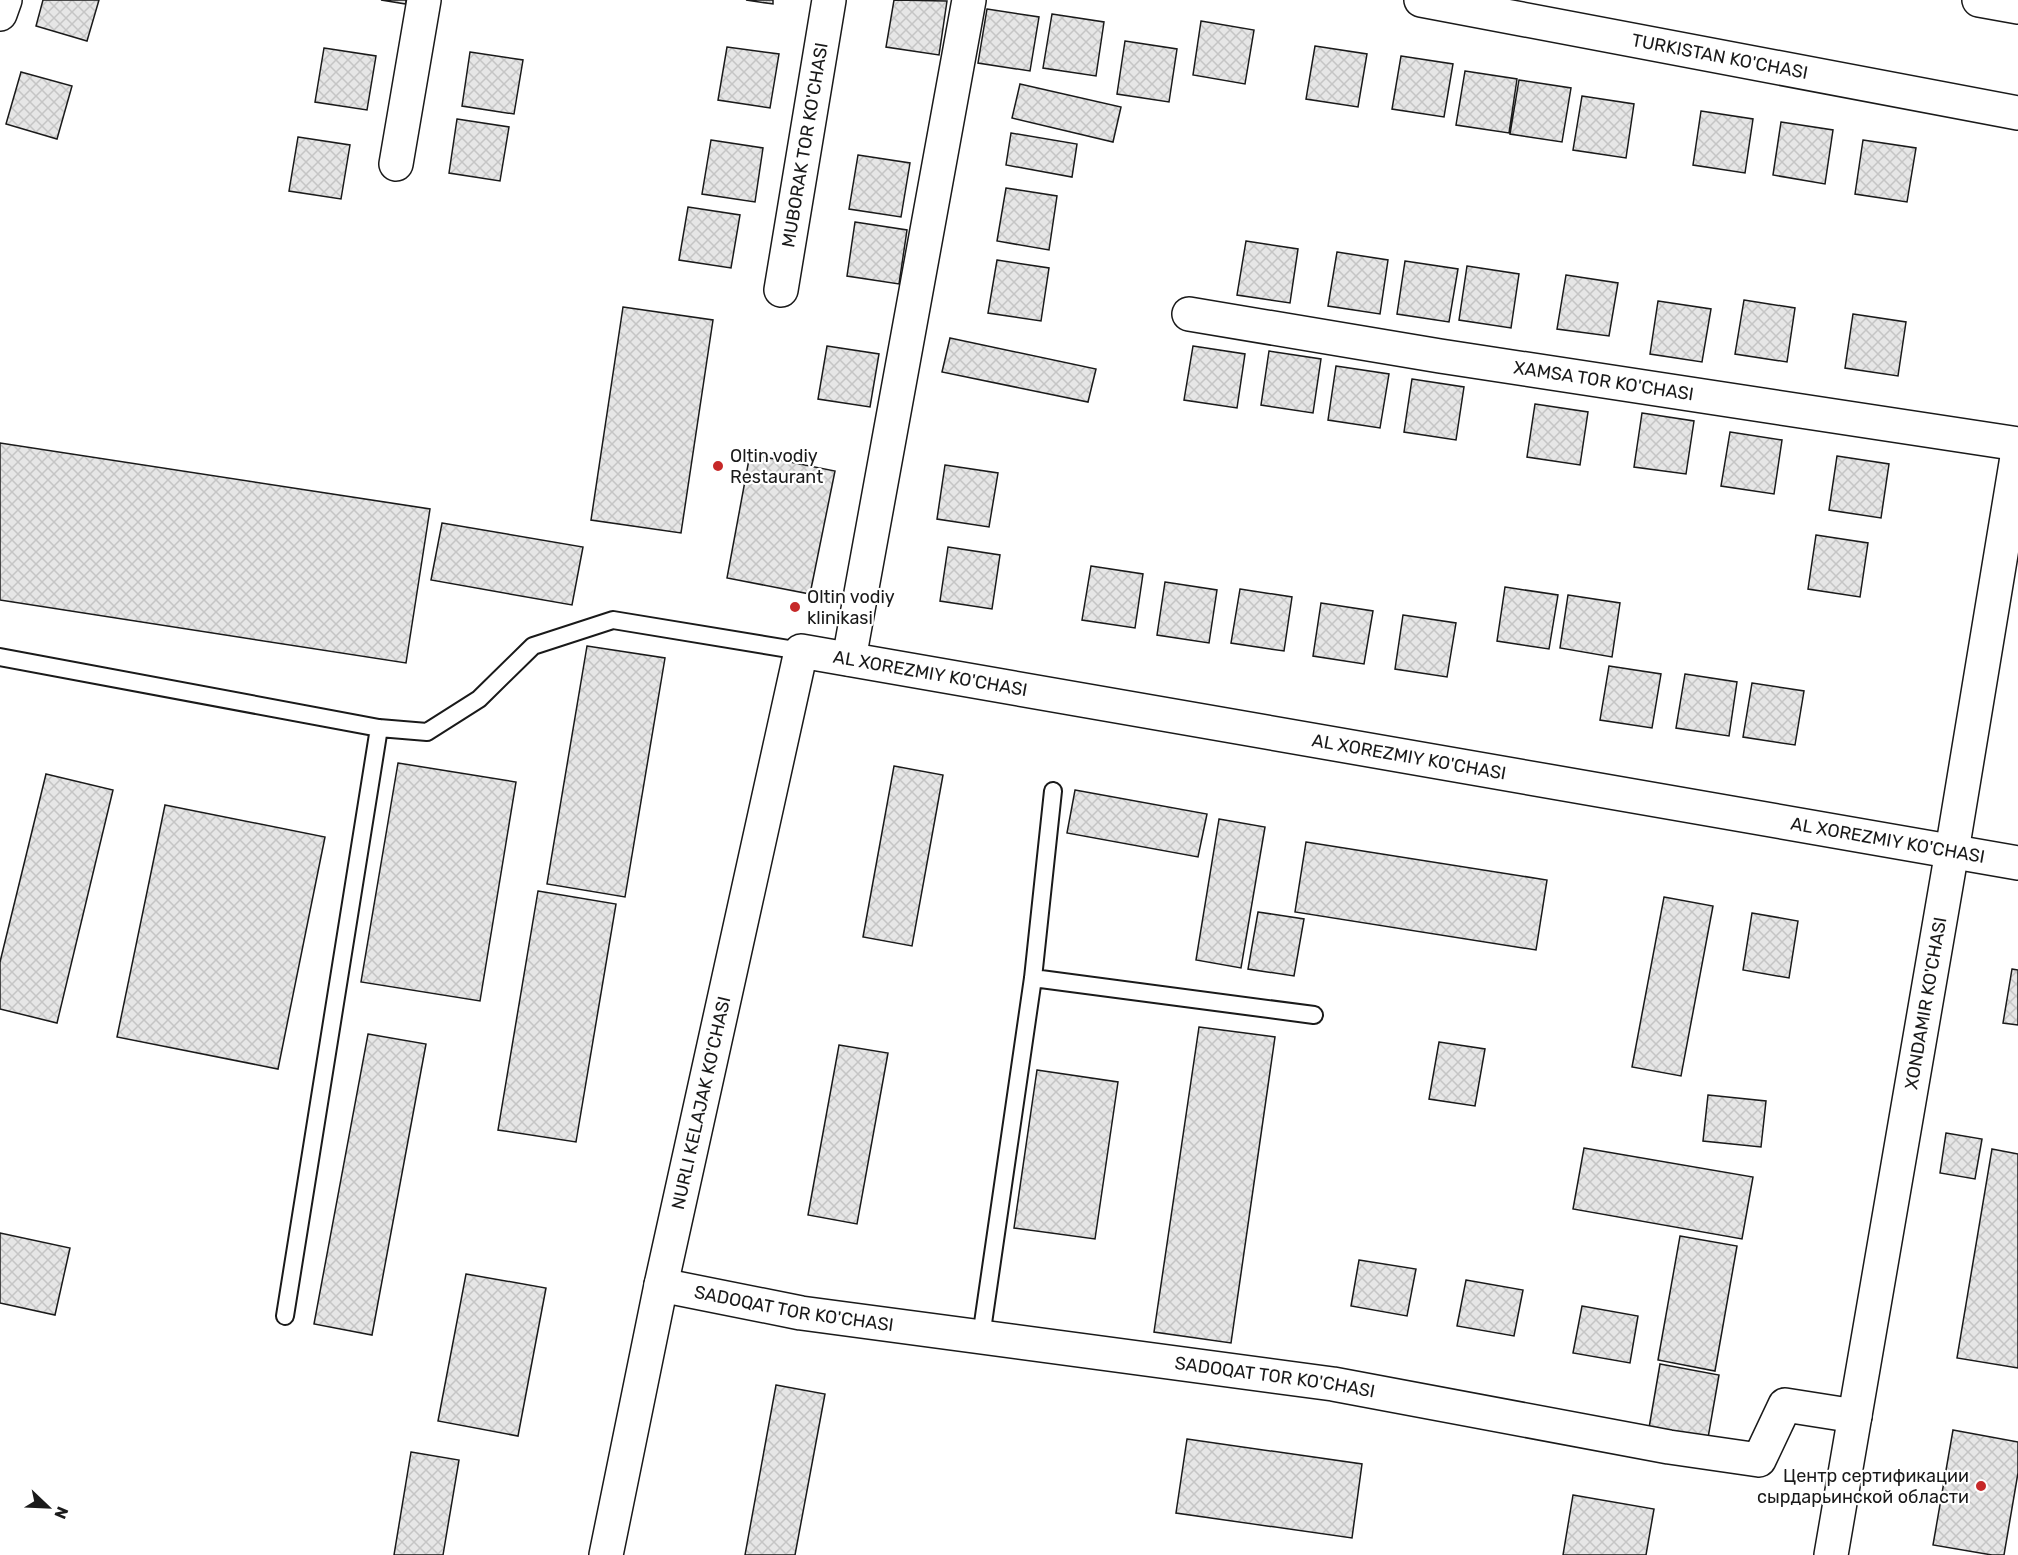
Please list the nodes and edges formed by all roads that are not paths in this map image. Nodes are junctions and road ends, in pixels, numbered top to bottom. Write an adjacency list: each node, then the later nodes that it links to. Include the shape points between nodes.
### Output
1 (5, 0): 8 (street)
2 (424, 0): 10 (street)
3 (829, 0): 11 (street, MUBORAK TOR KO'CHASI)
4 (969, 0): 17 (street)
5 (1421, 0): 9 (street, TURKISTAN KO'CHASI)
6 (1979, 0): 7 (street)
7 (2018, 7)
8 (0, 14)
9 (2018, 113)
10 (396, 164)
11 (781, 290)
12 (1189, 314): 13 (street, XAMSA TOR KO'CHASI)
13 (2018, 444)
14 (2018, 451): 20 (street, XONDAMIR KO'CHASI)
15 (801, 651): 17 (street, AL XOREZMIY KO'CHASI); 18 (lane, via 613,620 533,646 479,699 428,732); 24 (street, NURLI KELAJAK KO'CHASI)
16 (0, 657): 18 (lane)
17 (849, 660): 20 (street, AL XOREZMIY KO'CHASI)
18 (379, 728): 25 (lane)
19 (1053, 791): 22 (lane)
20 (1952, 851): 21 (street, AL XOREZMIY KO'CHASI); 27 (street, XONDAMIR KO'CHASI)
21 (2018, 863)
22 (1033, 978): 23 (lane); 26 (lane)
23 (1314, 1015)
24 (661, 1285): 26 (street, SADOQAT TOR KO'CHASI, via 801,1313); 28 (street, NURLI KELAJAK KO'CHASI)
25 (285, 1316)
26 (981, 1337): 27 (street, SADOQAT TOR KO'CHASI, via 1333,1384 1759,1460 1785,1406)
27 (1855, 1416): 29 (street, XONDAMIR KO'CHASI)
28 (606, 1555)
29 (1831, 1555)

